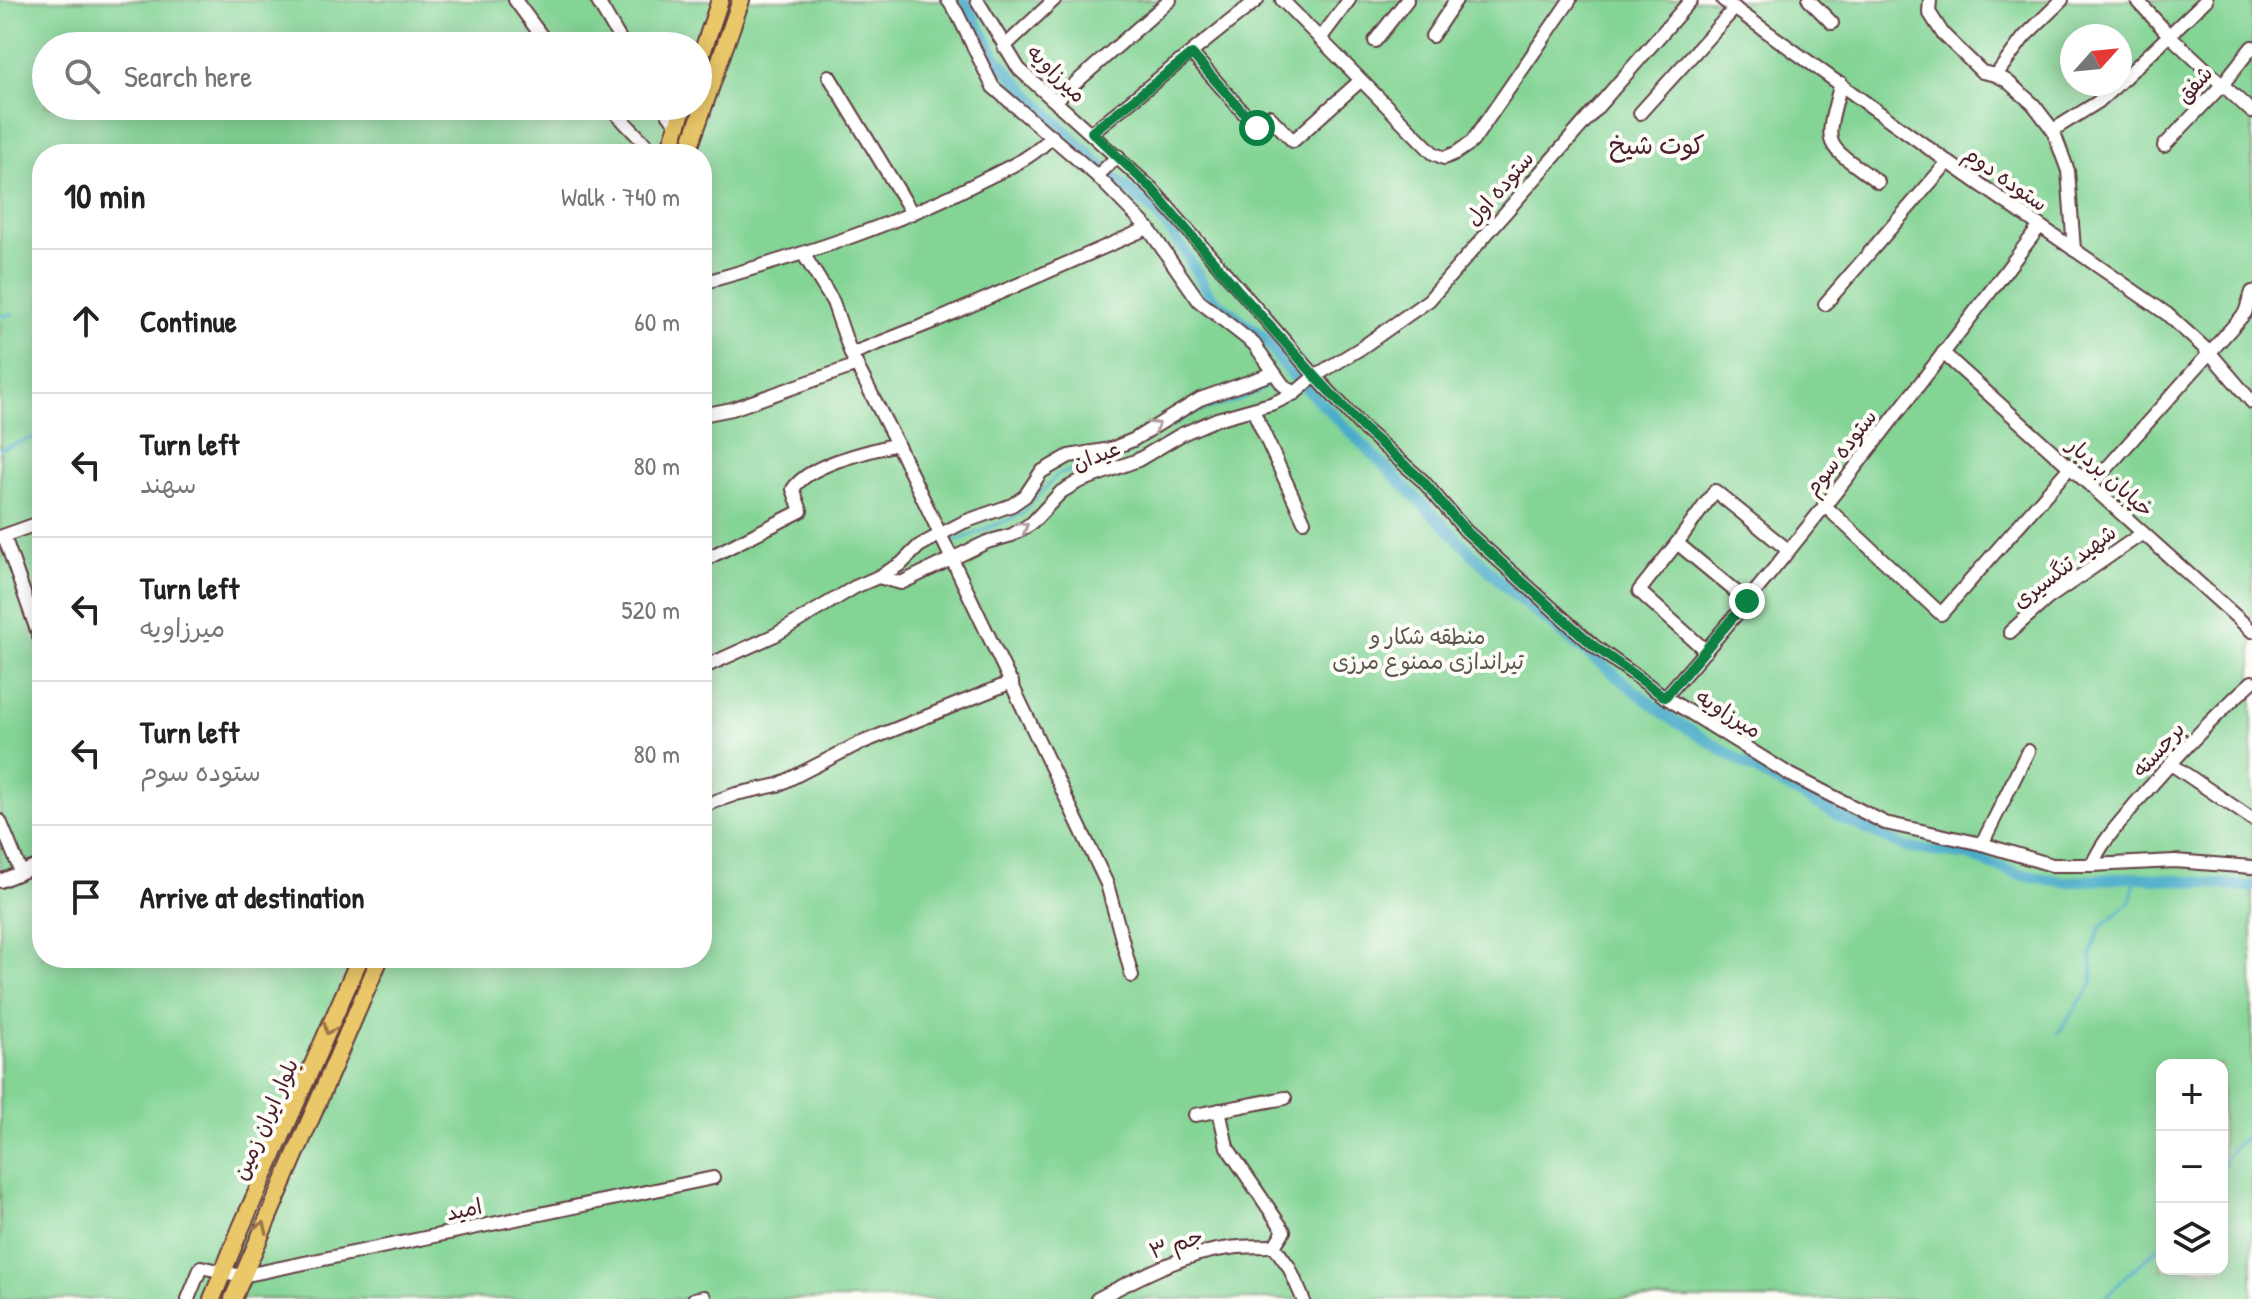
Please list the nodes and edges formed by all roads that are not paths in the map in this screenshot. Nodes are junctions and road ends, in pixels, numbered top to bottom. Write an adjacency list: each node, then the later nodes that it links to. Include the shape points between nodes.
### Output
1 (515, 0): 24 (street)
2 (597, 0): 25 (street)
3 (741, 0): 38 (main road)
4 (948, 0): 52 (street, via 993,87)
5 (977, 0): 31 (street, میرزاویه)
6 (1054, 0): 31 (street)
7 (1170, 0): 42 (street)
8 (1257, 0): 33 (street)
9 (1282, 0): 29 (street)
10 (1349, 0): 29 (street)
11 (1407, 0): 30 (street)
12 (1456, 0): 28 (street)
13 (1570, 0): 37 (street, via 1472,142 1444,158)
14 (1691, 0): 72 (street, ستوده اول, via 1429,300)
15 (1723, 0): 22 (street, ستوده دوم)
16 (1809, 0): 23 (street)
17 (1930, 0): 35 (street, via 1929,12 1943,34 1982,72)
18 (2062, 0): 35 (street, via 2024,37)
19 (2137, 0): 27 (street)
20 (2206, 0): 27 (street)
21 (718, 2): 26 (main road)
22 (1735, 8): 39 (street, ستوده دوم); 44 (street)
23 (1832, 23)
24 (539, 32)
25 (616, 32)
26 (708, 32)
27 (2168, 34): 34 (street); 40 (street)
28 (1432, 36)
29 (1320, 39): 37 (street)
30 (1375, 41)
31 (1004, 47): 42 (street, میرزاویه, via 1019,69)
32 (2252, 47): 40 (street, شفق)
33 (1192, 54): 37 (street, via 1257,128 1269,116 1293,141); 51 (street)
34 (2132, 70)
35 (1996, 75): 50 (street, via 2033,104)
36 (829, 76): 61 (street)
37 (1360, 81)
38 (712, 83)
39 (1841, 83): 58 (street, ستوده دوم); 60 (street, via 1829,140)
40 (2222, 85): 43 (street); 56 (street, شفق)
41 (2105, 96): 50 (street)
42 (1055, 101): 51 (street, میرزاویه)
43 (2252, 112)
44 (1640, 113)
45 (622, 120): 53 (street)
46 (673, 120): 49 (street)
47 (679, 120): 49 (main road)
48 (699, 120): 55 (main road)
49 (677, 126): 54 (main road)
50 (2053, 130): 64 (street, via 2068,171)
51 (1092, 132): 57 (street, میرزاویه)
52 (1052, 136): 59 (street); 61 (street, via 1039,151)
53 (645, 144)
54 (671, 144)
55 (691, 144)
56 (2164, 146)
57 (1114, 160): 59 (street); 72 (street, میرزاویه, via 1152,189)
58 (1948, 162): 62 (street, ستوده دوم); 68 (street)
59 (1099, 175): 63 (street)
60 (1878, 182)
61 (912, 213): 65 (street)
62 (2040, 226): 64 (street, ستوده دوم); 69 (street, ستوده سوم)
63 (1148, 228): 71 (street); 74 (street, via 1199,301 1254,344)
64 (2074, 250): 70 (street, ستوده دوم, via 2167,314)
65 (804, 255): 66 (street); 71 (street, via 833,302)
66 (712, 280)
67 (2252, 292): 70 (street, via 2245,313)
68 (1825, 304)
69 (1943, 353): 80 (street, خیابان بردبار); 82 (street, ستوده سوم)
70 (2210, 353): 75 (street, ستوده دوم); 81 (street)
71 (854, 360): 78 (street); 79 (street)
72 (1313, 377): 74 (street, ستوده اول); 101 (street, میرزاویه, via 1515,578 1594,646)
73 (2252, 381): 75 (street)
74 (1286, 383): 77 (street, عیدان); 86 (street, عیدان, one-way to 74, via 1012,505 1041,472 1069,456 1133,440 1200,399)
75 (2242, 391): 76 (street, ستوده دوم)
76 (2252, 402)
77 (1253, 410): 83 (street); 91 (street, عیدان, one-way to 77, via 1032,523 1078,482 1138,460 1217,419)
78 (712, 413)
79 (897, 444): 86 (street); 90 (street, via 841,460 799,480 793,489 801,511)
80 (2070, 467): 81 (street, خیابان بردبار); 82 (street, via 1941,614)
81 (2091, 486): 85 (street, خیابان بردبار)
82 (1824, 505): 89 (street, ستوده سوم)
83 (1304, 521)
84 (32, 526): 87 (street)
85 (2143, 533): 95 (street, خیابان بردبار); 96 (street, شهید تنگسیری, via 2047,599)
86 (941, 534): 91 (street); 92 (street, عیدان)
87 (2, 536): 94 (street)
88 (1677, 543): 89 (street, via 1715,491); 93 (street); 97 (street, via 1639,591)
89 (1788, 550): 93 (street, ستوده سوم)
90 (712, 556)
91 (952, 558): 92 (street, عیدان, via 901,583); 99 (street)
92 (878, 577): 98 (street, عیدان)
93 (1747, 601): 97 (street, ستوده سوم)
94 (32, 618)
95 (2252, 631)
96 (2010, 632)
97 (1706, 651): 101 (street, ستوده سوم)
98 (712, 663)
99 (1012, 682): 104 (street, via 856,745 778,785); 115 (street, via 1107,884)
100 (2252, 682): 103 (street, برجسته)
101 (1665, 697): 107 (street, میرزاویه, via 1789,774 1885,823)
102 (2028, 751): 107 (street)
103 (2171, 764): 105 (street); 108 (street, برجسته, via 2099,847)
104 (712, 802)
105 (2252, 819)
106 (0, 821): 111 (street)
107 (1982, 844): 108 (street, میرزاویه, via 2052,865)
108 (2092, 865): 109 (street, میرزاویه, via 2175,861)
109 (2252, 867)
110 (32, 868): 111 (street)
111 (21, 872): 112 (street)
112 (0, 881)
113 (356, 968): 121 (main road, بلوار ایران زمین, one-way to 121)
114 (376, 968): 122 (main road, بلوار ایران زمین, one-way to 114)
115 (1132, 976)
116 (1285, 1098): 117 (street)
117 (1219, 1110): 118 (street); 120 (street, via 1227,1147 1284,1231)
118 (1195, 1115)
119 (713, 1178): 122 (street, امید)
120 (1274, 1246): 126 (street, جم ۳, via 1228,1248 1185,1259); 127 (street)
121 (223, 1273): 122 (street, امید); 123 (street, via 201,1267); 124 (main road, بلوار ایران زمین)
122 (242, 1276): 125 (main road, بلوار ایران زمین)
123 (188, 1299)
124 (212, 1299)
125 (233, 1299)
126 (1097, 1299)
127 (1303, 1299)

